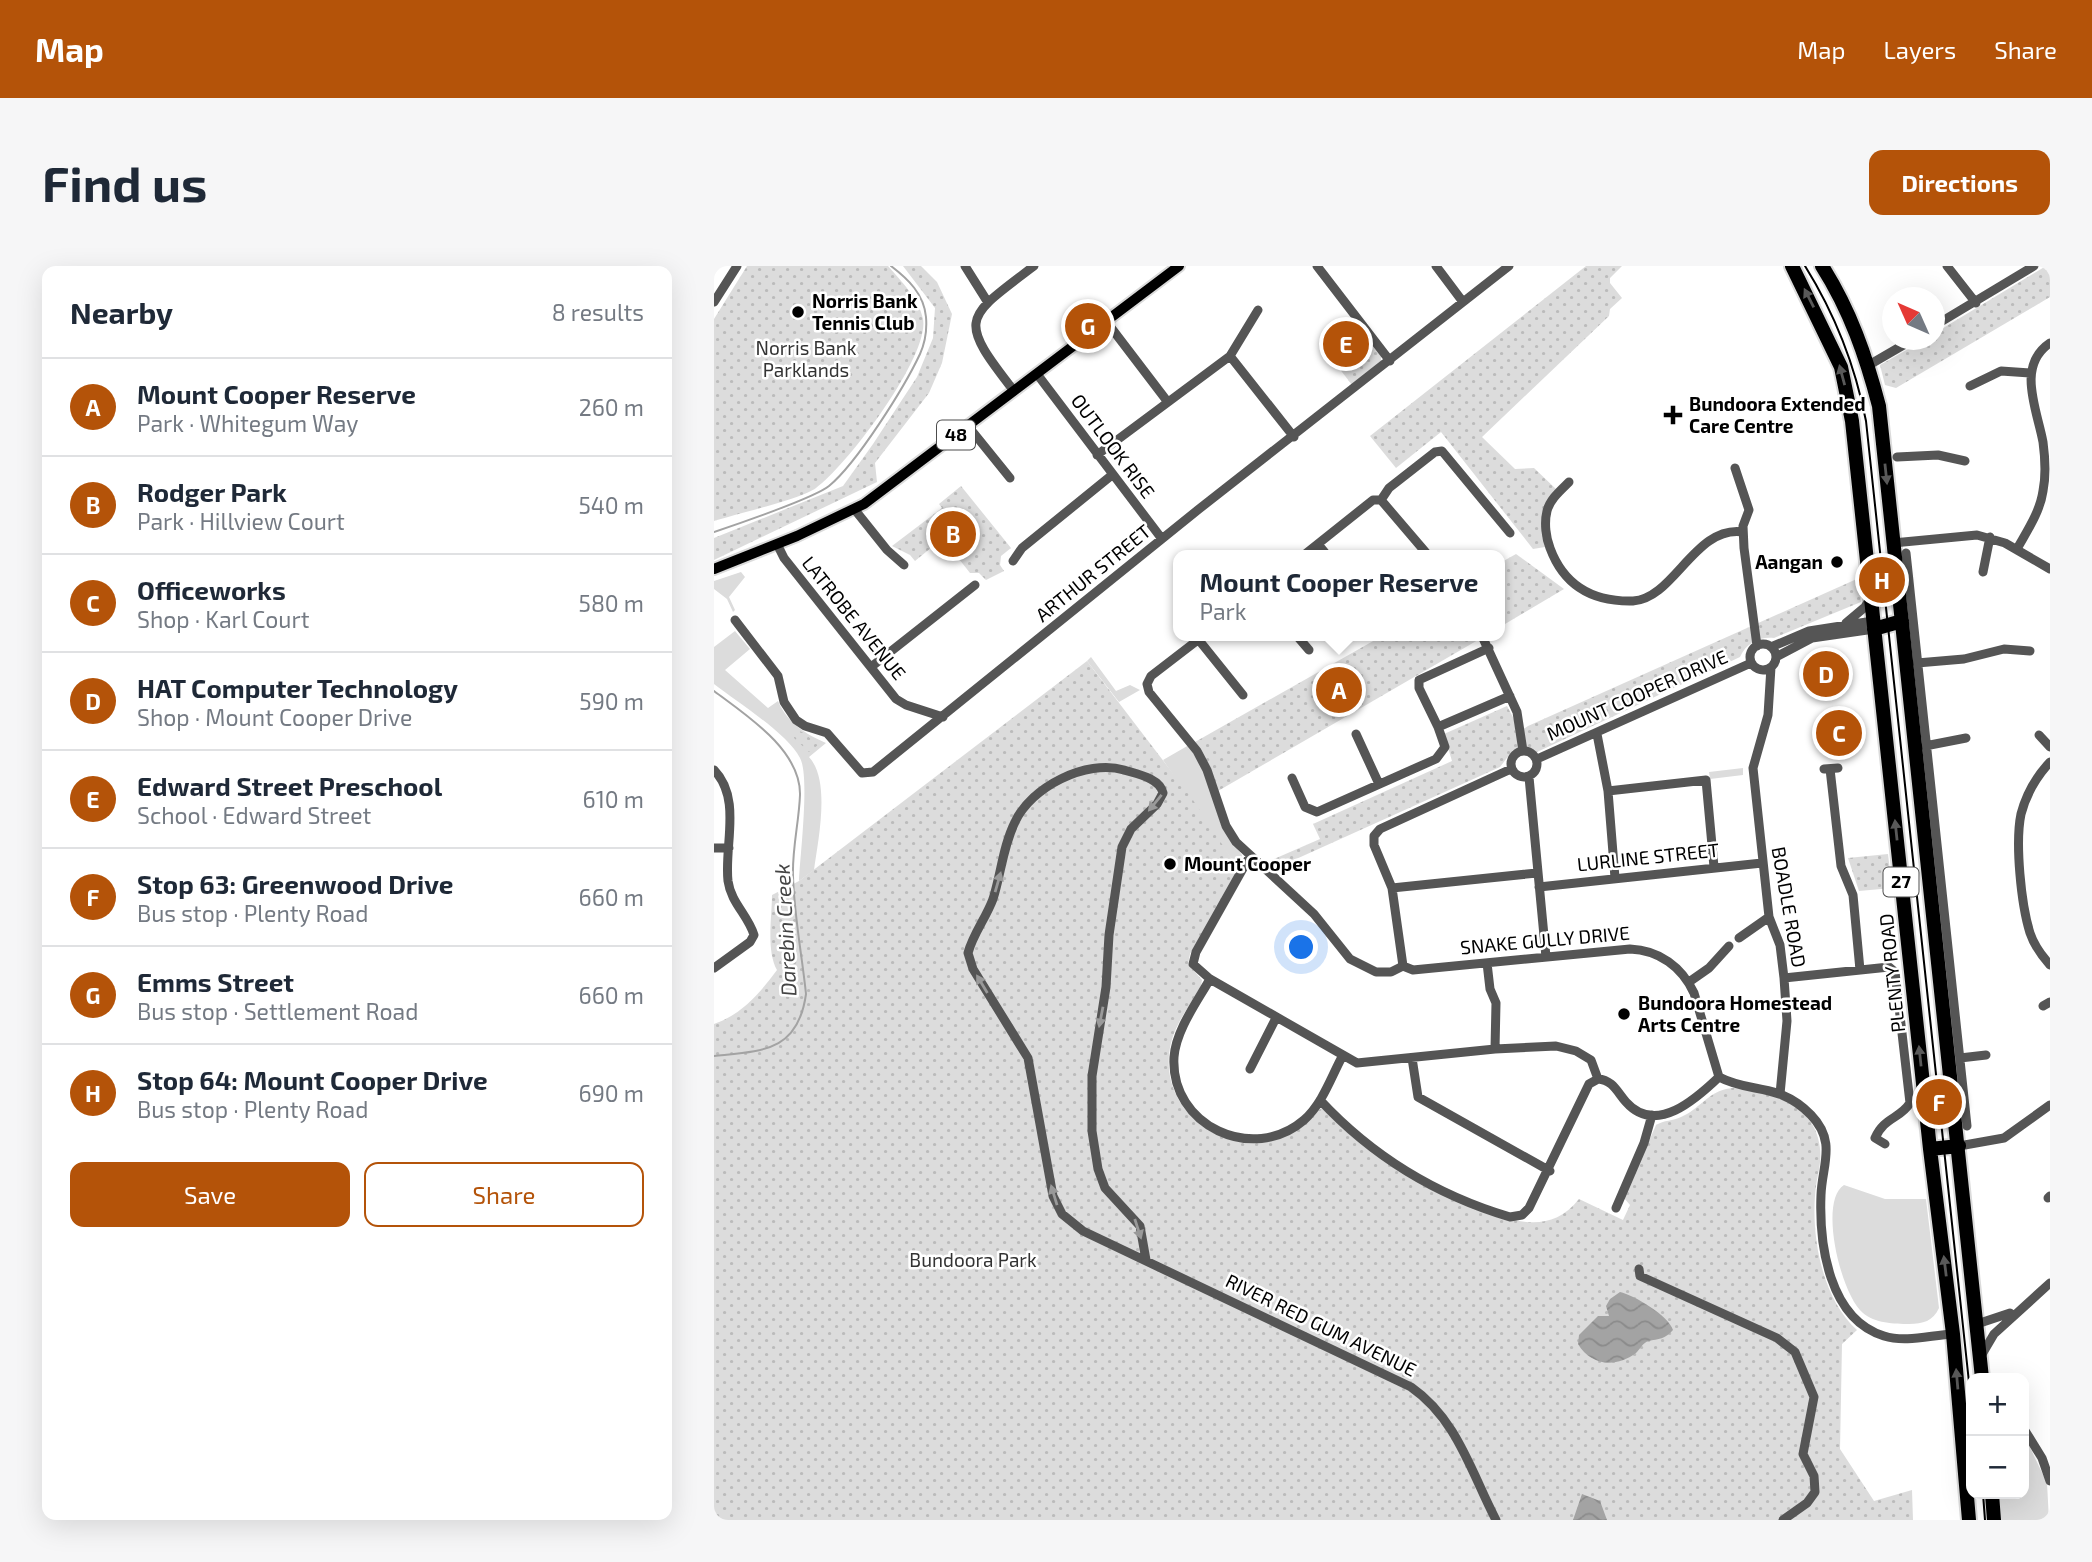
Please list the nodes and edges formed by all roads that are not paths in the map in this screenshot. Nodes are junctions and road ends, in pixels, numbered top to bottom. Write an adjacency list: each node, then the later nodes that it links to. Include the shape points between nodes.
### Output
1 (737, 266): 13 (street)
2 (965, 266): 12 (street)
3 (1034, 266): 12 (street)
4 (1179, 266): 19 (main road, 48)
5 (1318, 266): 24 (street)
6 (1436, 266): 14 (street)
7 (1509, 266): 14 (street, ARTHUR STREET)
8 (1793, 266): 20 (highway, PLENTY ROAD / 27, one-way to 8)
9 (1822, 266): 17 (highway, 27)
10 (1947, 266): 15 (street)
11 (2034, 266): 15 (street)
12 (988, 301): 29 (street, via 976,317 978,342)
13 (714, 302)
14 (1463, 302): 24 (street, ARTHUR STREET)
15 (1976, 303): 18 (street)
16 (1258, 310): 23 (street)
17 (1850, 318): 20 (highway); 25 (highway, 27)
18 (1945, 320)
19 (1106, 321): 26 (main road, 48); 30 (street)
20 (1826, 330): 63 (highway, PLENTY ROAD / 27, one-way to 20, via 1849,400)
21 (2050, 343): 27 (street, via 2035,356)
22 (1894, 350): 25 (street)
23 (1230, 356): 30 (street); 33 (street)
24 (1390, 361): 33 (street, ARTHUR STREET)
25 (1868, 365): 48 (highway, 27, one-way to 48, via 1879,406)
26 (1037, 373): 29 (main road, 48); 34 (street, OUTLOOK RISE)
27 (2031, 373): 28 (street, via 2001,371); 32 (street)
28 (1970, 386)
29 (1014, 391): 31 (main road, 48)
30 (1167, 401): 34 (street)
31 (968, 426): 39 (street); 43 (main road, 48)
32 (2045, 427): 41 (street)
33 (1294, 437): 47 (street, ARTHUR STREET)
34 (1097, 455): 38 (street, OUTLOOK RISE)
35 (1897, 457): 36 (street, via 1938,455)
36 (1965, 461)
37 (1735, 468): 44 (street, via 1749,510)
38 (1112, 475): 47 (street, OUTLOOK RISE); 56 (street, via 1022,548)
39 (1010, 478)
40 (1569, 481): 44 (street, via 1547,511 1546,540 1560,572 1583,592 1640,600 1656,593 1694,553 1729,531)
41 (2047, 493): 51 (street)
42 (1381, 500): 45 (street, via 1389,488 1442,451); 50 (street, via 1373,500); 54 (street)
43 (855, 510): 49 (main road, 48); 57 (street)
44 (1743, 532): 72 (street)
45 (1510, 533)
46 (1990, 537): 48 (street, via 1970,534); 51 (street); 61 (street)
47 (1163, 539): 88 (street, ARTHUR STREET)
48 (1893, 543): 58 (highway, 27)
49 (777, 544): 59 (main road, 48); 81 (street, LATROBE AVENUE)
50 (1318, 544): 52 (street); 53 (street)
51 (2017, 549): 60 (street)
52 (1310, 550)
53 (1323, 550)
54 (1424, 550)
55 (1906, 553): 58 (street)
56 (1013, 561)
57 (904, 565)
58 (1901, 568): 65 (highway, 27); 80 (street)
59 (714, 569)
60 (2050, 569)
61 (1983, 572)
62 (975, 585): 81 (street)
63 (1871, 597): 66 (highway, PLENTY ROAD / 27); 67 (street)
64 (735, 620): 90 (street, ARTHUR STREET, via 778,676 784,702 796,719 827,733 862,773 873,772)
65 (1902, 621): 66 (highway); 107 (highway, 27)
66 (1873, 625): 67 (street); 77 (highway, PLENTY ROAD / 27)
67 (1846, 628): 74 (street, via 1809,631); 77 (street, via 1866,639); 78 (street, via 1812,638)
68 (1196, 641): 110 (street, SNAKE GULLY DRIVE, via 1151,676 1149,692 1197,751 1226,826)
69 (1202, 641): 85 (street)
70 (1301, 641): 75 (street)
71 (1485, 641): 73 (street)
72 (1757, 646): 74 (street); 79 (street)
73 (1489, 648): 86 (street); 89 (street, via 1419,680)
74 (1771, 648): 78 (street)
75 (1308, 650)
76 (2029, 652): 80 (street, via 2004,649)
77 (1877, 656): 146 (highway, PLENTY ROAD / 27, one-way to 77)
78 (1776, 657): 82 (street)
79 (1751, 663): 83 (street); 92 (street, MOUNT COOPER DRIVE)
80 (1917, 663): 95 (street)
81 (871, 667): 87 (street, LATROBE AVENUE, via 896,698)
82 (1772, 667): 83 (street); 84 (street, BOADLE ROAD)
83 (1760, 670): 84 (street)
84 (1770, 686): 111 (street, BOADLE ROAD, via 1768,715 1753,761)
85 (1243, 695)
86 (1510, 696): 89 (street); 97 (street)
87 (911, 707): 88 (street, LATROBE AVENUE); 90 (street, LATROBE AVENUE, via 922,717)
88 (943, 717): 90 (street, ARTHUR STREET)
89 (1438, 727): 105 (street, via 1445,747 1441,755)
90 (926, 730)
91 (1356, 734): 105 (street)
92 (1597, 734): 98 (street, MOUNT COOPER DRIVE); 106 (street)
93 (2039, 735): 96 (street)
94 (1966, 738): 95 (street)
95 (1925, 746): 107 (street)
96 (2050, 747)
97 (1523, 751): 98 (street); 101 (street, via 1513,757)
98 (1536, 758): 103 (street, via 1537,768)
99 (2050, 762): 122 (street, via 2028,796 2019,828 2028,926)
100 (1830, 768): 125 (street, via 1841,866 1853,895)
101 (1511, 769): 103 (street, via 1517,776); 116 (street, via 1380,829 1374,845)
102 (714, 770): 109 (street, via 726,786 729,800)
103 (1529, 777): 113 (street)
104 (1292, 778): 105 (street, via 1305,807 1315,812)
105 (1379, 784)
106 (1608, 791): 112 (street, via 1706,780); 114 (street)
107 (1928, 810): 134 (street); 140 (highway, 27)
108 (714, 848): 109 (street)
109 (729, 848): 124 (street, via 733,900 753,930 753,938)
110 (1250, 856): 123 (street, SNAKE GULLY DRIVE, via 1314,914 1350,959 1376,972); 127 (street, via 1196,952 1193,964)
111 (1762, 863): 112 (street, LURLINE STREET); 117 (street, BOADLE ROAD)
112 (1714, 867): 114 (street, LURLINE STREET)
113 (1536, 873): 115 (street); 116 (street)
114 (1615, 878): 115 (street, LURLINE STREET)
115 (1539, 887): 120 (street)
116 (1392, 888): 123 (street)
117 (1769, 917): 118 (street); 126 (street, BOADLE ROAD, via 1780,945)
118 (1739, 937)
119 (1729, 946): 128 (street)
120 (1546, 957): 121 (street, SNAKE GULLY DRIVE); 128 (street, SNAKE GULLY DRIVE, via 1639,949 1669,961)
121 (1488, 963): 123 (street, SNAKE GULLY DRIVE, via 1413,970); 130 (street, via 1496,1003)
122 (2050, 965)
123 (1403, 966)
124 (714, 968)
125 (1860, 970): 126 (street); 144 (street, via 1889,967 1895,972 1910,1103 1881,1124 1875,1138)
126 (1784, 978): 138 (street, BOADLE ROAD, via 1787,1021)
127 (1210, 979): 129 (street); 139 (street, via 1179,1036 1174,1057 1177,1085 1188,1107 1207,1126 1234,1139 1264,1138 1288,1132)
128 (1689, 982): 136 (street)
129 (1276, 1018): 131 (street); 135 (street)
130 (1495, 1049): 133 (street); 137 (street, via 1570,1049 1591,1060)
131 (1343, 1055): 133 (street, via 1363,1064); 139 (street)
132 (1986, 1055): 134 (street)
133 (1412, 1058): 147 (street, via 1418,1097)
134 (1960, 1058): 140 (street)
135 (1250, 1069)
136 (1719, 1077): 138 (street); 142 (street, via 1683,1108)
137 (1598, 1079): 142 (street, via 1609,1082 1631,1107); 147 (street, via 1589,1084)
138 (1780, 1094): 154 (street, via 1812,1116 1823,1133 1827,1166 1821,1195 1822,1227 1831,1276 1846,1310 1862,1326 1885,1337)
139 (1320, 1100): 147 (street, via 1372,1149 1408,1173 1483,1209 1510,1217 1521,1215)
140 (1960, 1103): 143 (street); 145 (highway, 27)
141 (2050, 1105): 145 (street, via 2004,1138)
142 (1652, 1115): 148 (street)
143 (1967, 1126)
144 (1885, 1144)
145 (1959, 1146): 146 (highway); 153 (highway, 27)
146 (1930, 1149): 154 (highway, PLENTY ROAD / 27, one-way to 146)
147 (1550, 1171)
148 (1616, 1208)
149 (1146, 1260): 149 (street, RIVER RED GUM AVENUE, one-way to 149, via 1083,1231 1058,1207 1028,1058 968,960 970,944 999,882 1018,815 1050,788 1084,770 1126,770 1158,783 1163,793 1131,829 1122,847 1092,1076 1092,1131 1101,1180 1140,1226); 160 (street, RIVER RED GUM AVENUE, via 1428,1399 1451,1428)
150 (1639, 1269): 161 (street, via 1640,1276 1777,1338 1795,1352 1814,1396 1803,1454 1814,1476 1815,1492)
151 (2050, 1283): 152 (street)
152 (2024, 1304): 153 (street, via 2001,1318); 155 (street, via 1994,1334)
153 (1978, 1324): 154 (highway); 155 (highway, 27)
154 (1953, 1334): 162 (highway, PLENTY ROAD / 27, one-way to 154)
155 (1981, 1356): 156 (highway, 27)
156 (1982, 1373)
157 (2028, 1436): 158 (street)
158 (2050, 1481)
159 (1992, 1499): 163 (highway)
160 (1496, 1520)
161 (1783, 1520)
162 (1969, 1520)
163 (1994, 1520)

